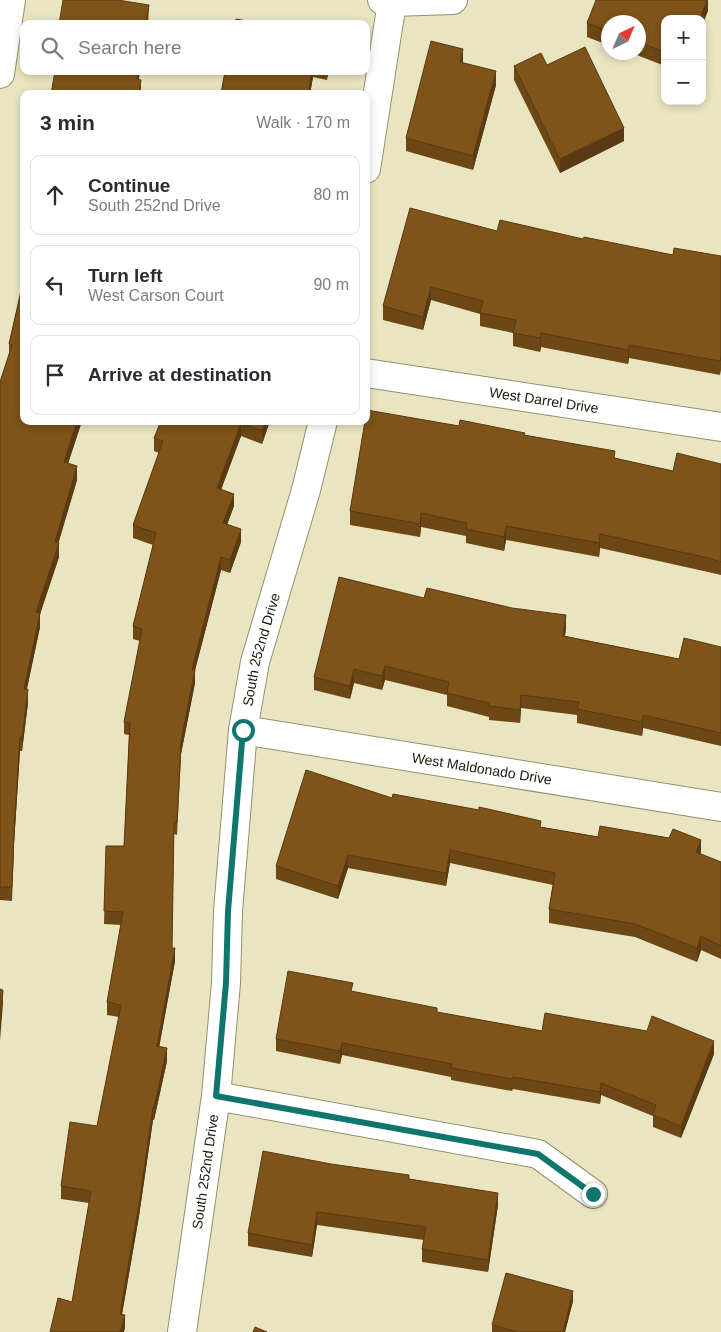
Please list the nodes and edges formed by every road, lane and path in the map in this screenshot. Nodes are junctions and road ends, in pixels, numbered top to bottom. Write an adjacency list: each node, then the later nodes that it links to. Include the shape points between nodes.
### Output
1 (12, 0): 4 (street)
2 (453, 0): 3 (street)
3 (387, 1): 5 (street)
4 (0, 74)
5 (370, 137)
6 (370, 374): 8 (street, West Darrel Drive)
7 (322, 425): 9 (street, South 252nd Drive, via 255,662)
8 (721, 427)
9 (243, 730): 10 (street, West Maldonado Drive); 11 (street, South 252nd Drive)
10 (721, 807)
11 (216, 1096): 12 (street, via 538,1154); 13 (street, South 252nd Drive)
12 (593, 1194)
13 (182, 1332)

